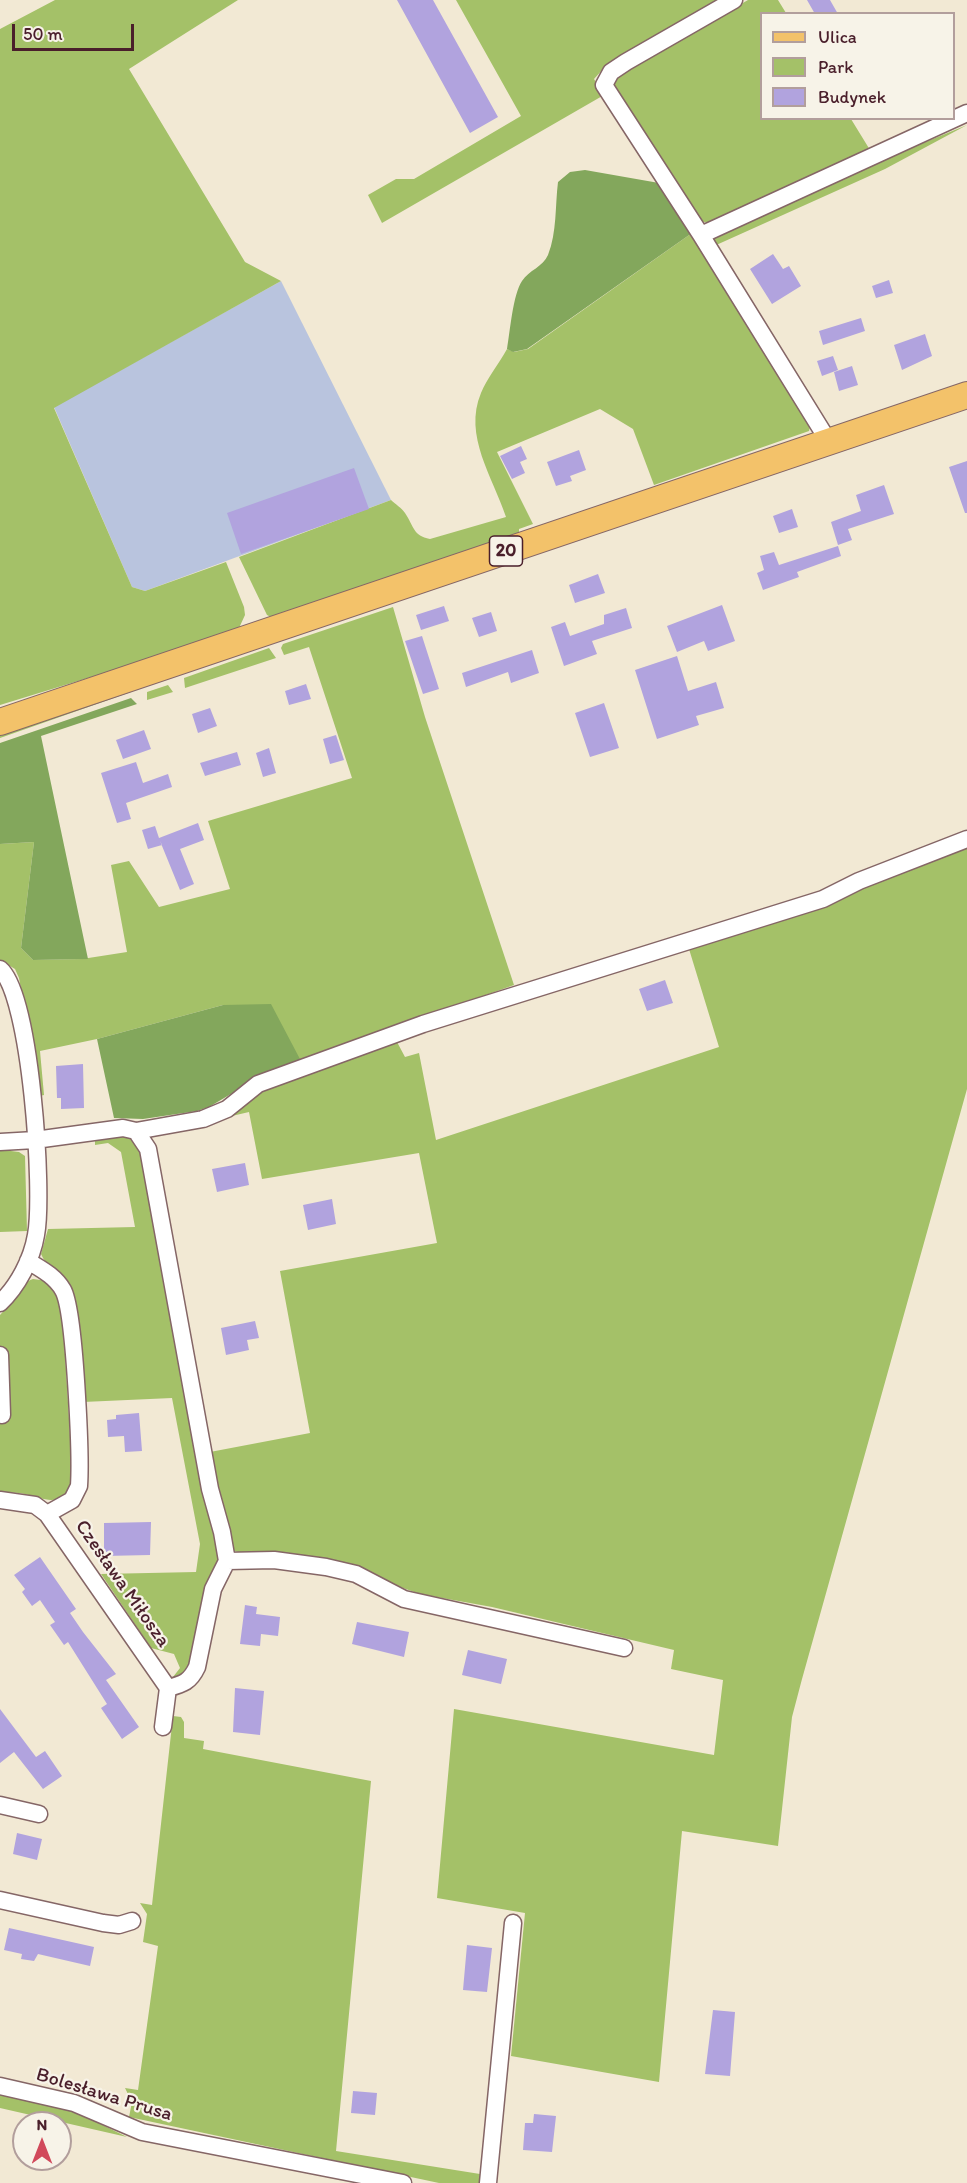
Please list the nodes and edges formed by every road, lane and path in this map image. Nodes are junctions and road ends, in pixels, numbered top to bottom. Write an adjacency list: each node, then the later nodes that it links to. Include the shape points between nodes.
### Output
1 (734, 0): 3 (street, via 626,62 611,72 604,85)
2 (952, 120): 3 (street)
3 (701, 235): 5 (street)
4 (967, 395): 5 (main road, 20)
5 (829, 442): 6 (main road, 20)
6 (0, 722)
7 (967, 839): 9 (street, via 823,899 423,1024 258,1084 226,1109 203,1119)
8 (0, 969): 10 (street, via 10,981 21,1022)
9 (136, 1131): 10 (street, via 123,1128); 18 (street, via 148,1149 210,1489)
10 (35, 1140): 11 (street); 12 (street, via 38,1224)
11 (0, 1142)
12 (28, 1262): 13 (street); 17 (street, via 55,1279 64,1291 71,1330 79,1486 72,1500)
13 (0, 1303)
14 (0, 1355): 15 (street)
15 (2, 1415)
16 (0, 1500): 17 (street, Czesława Miłosza, via 35,1505)
17 (47, 1514): 20 (street, Czesława Miłosza)
18 (227, 1561): 19 (street, via 274,1560 326,1567 356,1574 404,1599); 20 (street, via 213,1589 192,1678)
19 (624, 1648)
20 (168, 1689): 21 (street)
21 (163, 1727)
22 (0, 1805): 23 (street)
23 (39, 1814)
24 (0, 1900): 25 (street, via 103,1923 119,1925)
25 (132, 1921)
26 (513, 1923): 29 (street)
27 (0, 2086): 28 (street, Bolesława Prusa, via 74,2103 142,2132)
28 (403, 2183)
29 (488, 2183)

